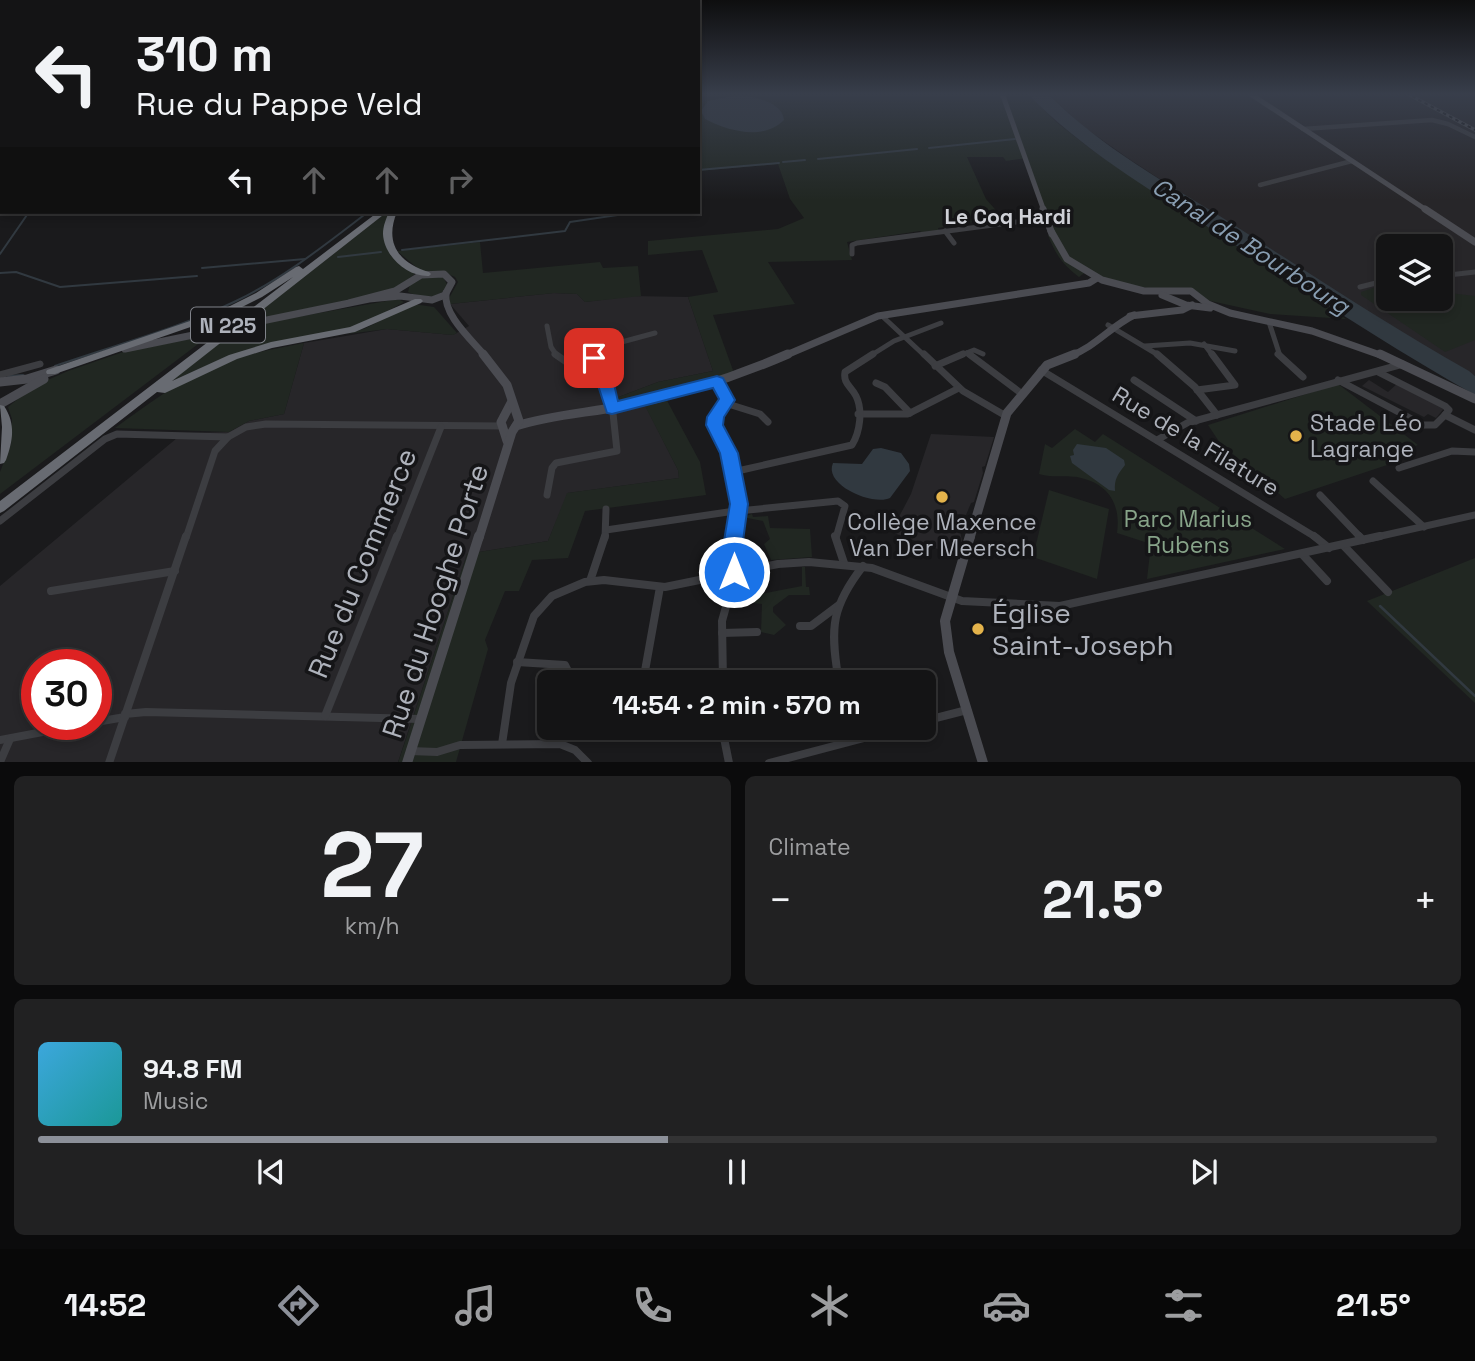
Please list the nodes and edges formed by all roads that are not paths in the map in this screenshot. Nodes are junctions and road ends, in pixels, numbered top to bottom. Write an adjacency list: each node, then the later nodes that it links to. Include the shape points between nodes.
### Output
1 (1015, 129): 11 (street)
2 (1303, 129): 3 (street); 6 (street)
3 (1309, 129)
4 (1457, 129): 5 (street)
5 (1475, 137)
6 (1352, 161): 7 (street); 13 (street)
7 (1260, 186)
8 (373, 214): 15 (highway, N 225)
9 (380, 214): 85 (highway, N 225)
10 (392, 214): 18 (highway, via 386,230 390,247 408,266)
11 (1046, 218): 12 (street); 20 (street, via 1068,262)
12 (945, 231): 14 (street); 16 (street, via 855,244)
13 (1475, 242)
14 (954, 243)
15 (327, 249): 50 (highway, via 234,308); 91 (highway, N 225)
16 (852, 254)
17 (1475, 272): 19 (street)
18 (426, 274): 22 (street); 24 (street, Rue du Hooghe Porte, via 450,278 452,285)
19 (1453, 275)
20 (1092, 278): 26 (street, via 1126,290); 31 (street)
21 (1376, 283): 23 (street)
22 (405, 285): 25 (street); 28 (street)
23 (1360, 287)
24 (446, 293): 27 (street); 34 (street, Rue du Hooghe Porte, via 444,299)
25 (406, 296): 27 (street, Rue du Hooghe Porte); 28 (street)
26 (1177, 297): 29 (street); 29 (street, via 1190,291); 30 (street, via 1180,308)
27 (421, 301): 34 (street, Rue du Hooghe Porte, via 438,305); 85 (highway, via 357,328 262,348 199,370 156,393)
28 (349, 303): 45 (street, via 134,346)
29 (1196, 303): 30 (street); 32 (street)
30 (1170, 311): 36 (street, via 1134,316)
31 (881, 315): 38 (street); 57 (street)
32 (1269, 322): 47 (street, via 1331,337); 58 (street, via 1277,355)
33 (941, 323): 38 (street)
34 (460, 326): 64 (street, Rue du Hooghe Porte)
35 (547, 326): 44 (street, via 558,358 576,362)
36 (1110, 326): 40 (street); 49 (street, via 1087,350 1056,359)
37 (655, 333): 44 (street, via 617,344)
38 (903, 338): 48 (street); 70 (street, via 845,372 844,382 856,398)
39 (1203, 344): 40 (street); 41 (street); 61 (street, via 1235,386)
40 (1145, 346): 61 (street)
41 (1235, 351)
42 (967, 353): 43 (street, via 975,349); 48 (street); 63 (street)
43 (983, 354)
44 (594, 358): 68 (street)
45 (89, 360): 50 (street); 62 (street)
46 (40, 364): 52 (street)
47 (1403, 364): 51 (street); 65 (street)
48 (935, 366): 60 (street)
49 (1041, 370): 63 (street); 81 (street, Rue de la Filature)
50 (51, 372): 53 (street)
51 (1378, 372): 55 (street); 72 (street, via 1446,406)
52 (0, 375)
53 (23, 380): 56 (street); 62 (street, via 26,386)
54 (1134, 380): 75 (street)
55 (1338, 380): 58 (street); 72 (street, via 1423,425 1435,425)
56 (0, 382)
57 (717, 382): 66 (street, via 727,397); 68 (street)
58 (1309, 382): 71 (street)
59 (876, 383): 69 (street)
60 (959, 388): 69 (street); 73 (street)
61 (1197, 390): 71 (street)
62 (21, 393): 67 (street)
63 (1022, 394): 73 (street)
64 (512, 397): 74 (street, Rue du Hooghe Porte); 76 (street, Rue du Hooghe Porte)
65 (1475, 399)
66 (725, 403): 77 (street, via 760,414); 87 (street, via 715,423)
67 (0, 406): 84 (highway, via 7,426)
68 (612, 408): 74 (street); 89 (street, via 616,452 555,463)
69 (910, 413): 70 (street)
70 (858, 414): 87 (street, via 859,435 845,448)
71 (1217, 415): 75 (street)
72 (1445, 415): 79 (street)
73 (1006, 416): 112 (street)
74 (516, 421): 76 (street); 83 (street, Rue du Hooghe Porte)
75 (1196, 421): 81 (street)
76 (504, 422): 78 (street); 83 (street, Rue du Hooghe Porte)
77 (768, 422)
78 (441, 427): 80 (street, via 266,424 246,427); 124 (street, Rue du Commerce)
79 (1475, 430)
80 (229, 437): 96 (street, via 110,436); 105 (street, via 215,451)
81 (1157, 440): 101 (street, Rue de la Filature)
82 (1475, 452): 86 (street, via 1453,451)
83 (506, 453): 127 (street, Rue du Hooghe Porte)
84 (0, 460)
85 (57, 464): 92 (highway, N 225)
86 (1399, 468)
87 (733, 472): 94 (street)
88 (1373, 481): 97 (street)
89 (547, 495)
90 (1320, 495): 99 (street)
91 (0, 499)
92 (0, 508)
93 (606, 509): 98 (street)
94 (738, 511): 98 (street); 103 (street, via 823,501 844,503 835,534); 106 (street)
95 (1475, 515): 97 (street)
96 (0, 521)
97 (1424, 527): 99 (street)
98 (606, 530): 107 (street)
99 (1363, 540): 100 (street)
100 (1343, 545): 101 (street); 111 (street)
101 (1329, 548): 102 (street)
102 (1302, 554): 108 (street); 112 (street, via 1072,604 1000,604)
103 (844, 564): 104 (street); 106 (street, via 782,563)
104 (863, 566): 112 (street); 113 (street)
105 (174, 571): 110 (street); 123 (street)
106 (734, 574): 109 (street); 116 (street)
107 (590, 581): 109 (street); 117 (street, via 560,591 540,606)
108 (1327, 581)
109 (660, 587): 119 (street)
110 (51, 591)
111 (1388, 592)
112 (950, 597): 122 (street, via 945,634)
113 (839, 606): 114 (street, via 811,625); 121 (street, via 832,639)
114 (800, 626)
115 (757, 632): 116 (street)
116 (722, 633): 120 (street)
117 (517, 662): 118 (street, via 563,664); 132 (street)
118 (567, 670)
119 (645, 670)
120 (723, 670)
121 (837, 670)
122 (967, 710): 125 (street); 141 (street)
123 (125, 716): 124 (street, via 146,712); 126 (street); 136 (street)
124 (325, 716): 127 (street)
125 (936, 718)
126 (112, 719)
127 (420, 719): 134 (street, Rue du Hooghe Porte)
128 (5, 739): 135 (street)
129 (556, 740): 133 (street)
130 (724, 740): 139 (street)
131 (855, 740): 140 (street)
132 (502, 744): 133 (street); 134 (street)
133 (556, 744): 138 (street, via 572,748)
134 (410, 751): 137 (street, Rue du Hooghe Porte)
135 (0, 762)
136 (109, 762)
137 (407, 762)
138 (588, 762)
139 (729, 762)
140 (769, 762)
141 (983, 762)

